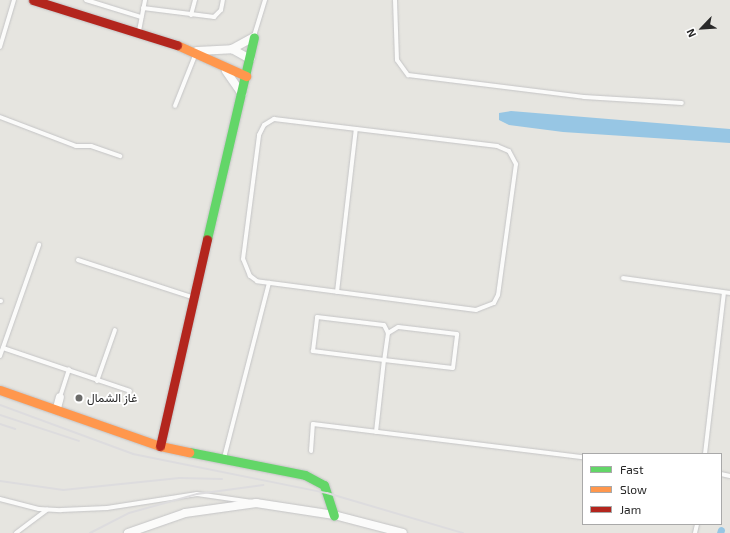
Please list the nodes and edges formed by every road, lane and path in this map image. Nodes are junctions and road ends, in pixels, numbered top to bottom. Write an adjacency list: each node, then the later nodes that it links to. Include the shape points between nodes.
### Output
1 (14, 0): 15 (lane)
2 (33, 0): 9 (street)
3 (86, 0): 12 (lane)
4 (145, 0): 10 (lane)
5 (195, 0): 11 (lane)
6 (223, 0): 11 (lane, via 221,10 214,17)
7 (265, 0): 14 (lane)
8 (395, 0): 22 (lane, via 397,60 408,75 584,97)
9 (48, 2): 13 (street)
10 (143, 8): 11 (lane); 12 (lane)
11 (191, 14)
12 (141, 17): 13 (lane)
13 (139, 32): 17 (street)
14 (254, 37): 16 (street); 18 (street)
15 (0, 47)
16 (232, 49): 17 (street); 18 (street)
17 (197, 51): 19 (street); 23 (lane)
18 (250, 59): 20 (street)
19 (224, 69): 20 (street); 21 (street)
20 (246, 76): 21 (street)
21 (242, 95): 34 (street)
22 (682, 102)
23 (174, 106)
24 (0, 117): 26 (lane, via 76,146 91,146)
25 (356, 129): 30 (lane, via 274,119 264,125 259,135 243,259 250,276); 31 (lane); 31 (lane, via 497,146 509,151 516,164 498,295 494,303 476,310)
26 (120, 156)
27 (39, 245): 37 (lane)
28 (78, 260): 34 (lane)
29 (623, 278): 32 (lane)
30 (269, 283): 31 (lane); 51 (lane)
31 (337, 292)
32 (724, 293): 33 (lane); 49 (lane)
33 (730, 293)
34 (192, 297): 47 (street)
35 (115, 330): 41 (lane)
36 (388, 333): 39 (lane); 39 (lane, via 398,327 457,334 453,368); 39 (lane, via 384,325 317,318 313,351)
37 (3, 348): 38 (lane); 40 (lane)
38 (0, 356)
39 (384, 360): 46 (lane)
40 (69, 369): 41 (lane); 44 (lane)
41 (97, 381): 43 (lane)
42 (0, 390): 45 (street)
43 (130, 391)
44 (60, 397): 45 (street)
45 (57, 408): 47 (street)
46 (376, 432): 48 (lane, via 313,424); 50 (lane)
47 (160, 446): 51 (street)
48 (311, 451)
49 (705, 453)
50 (582, 457)
51 (224, 460): 55 (street, via 314,479 324,485)
52 (0, 499): 54 (lane)
53 (256, 503): 54 (lane, via 232,496 197,494 107,508); 55 (street); 57 (street, via 185,513)
54 (47, 509): 56 (lane)
55 (334, 515): 58 (street)
56 (16, 533)
57 (128, 533)
58 (402, 533)

